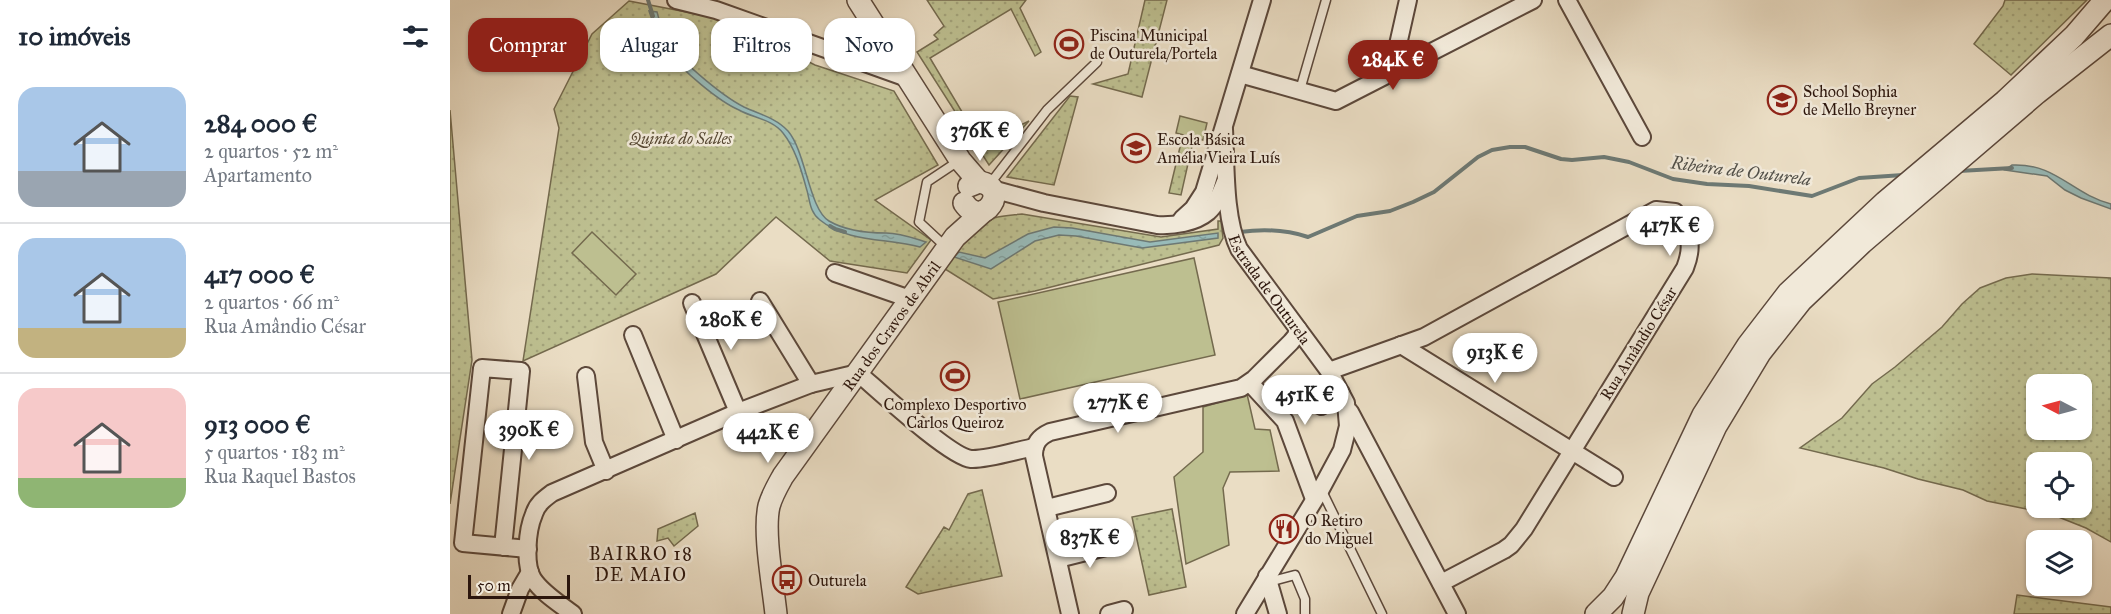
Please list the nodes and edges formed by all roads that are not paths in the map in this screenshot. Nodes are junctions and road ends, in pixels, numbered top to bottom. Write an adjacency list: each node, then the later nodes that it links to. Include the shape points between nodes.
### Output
1 (676, 0): 13 (street, via 716,10)
2 (858, 0): 13 (street)
3 (1262, 0): 11 (street)
4 (1326, 0): 14 (lane)
5 (1408, 0): 12 (street)
6 (1533, 0): 12 (street)
7 (1567, 0): 16 (street)
8 (2105, 0): 66 (street, via 2074,36 2005,101 1885,202 1788,293 1748,345 1704,415 1626,577)
9 (2111, 35): 67 (street, via 1862,243 1801,301 1760,353 1716,426 1638,593)
10 (1097, 62): 19 (lane, via 1047,110)
11 (1240, 74): 14 (street); 15 (street)
12 (1388, 74): 14 (street, via 1336,101)
13 (908, 78): 17 (street)
14 (1300, 90)
15 (1224, 129): 18 (street, Estrada de Outurela); 21 (street, via 1204,192)
16 (1642, 137)
17 (960, 160): 19 (street); 24 (lane, via 927,182 919,222)
18 (1227, 178): 21 (street, via 1218,199); 23 (street, Estrada de Outurela)
19 (978, 189): 20 (street); 22 (street, via 970,210); 24 (street)
20 (1044, 203): 21 (street, via 1157,225 1174,225 1195,218 1208,212); 22 (street, via 1013,203)
21 (1204, 207): 23 (street, via 1221,211)
22 (986, 210): 24 (street, Rua dos Cravos de Abril)
23 (1230, 221): 29 (street, Estrada de Outurela, via 1239,249)
24 (951, 242): 26 (street, Rua dos Cravos de Abril)
25 (835, 273): 26 (street)
26 (910, 298): 33 (street, Rua dos Cravos de Abril)
27 (760, 301): 36 (street)
28 (692, 303): 39 (street)
29 (1298, 329): 32 (street, Estrada de Outurela); 35 (street, via 1291,342)
30 (633, 334): 40 (street)
31 (1401, 345): 32 (street, Rua Amândio César); 42 (street); 42 (street, Rua Amândio César, via 1424,337 1656,210 1675,212 1689,236 1690,253 1685,268)
32 (1329, 371): 37 (street, Estrada de Outurela)
33 (858, 372): 36 (street); 41 (street, via 946,447 965,457 981,458); 59 (street, Rua dos Cravos de Abril, via 783,476 770,503 767,522)
34 (586, 376): 45 (street, via 594,442)
35 (1250, 383): 41 (street, via 1216,395 1050,432 1040,437); 48 (street, via 1285,421)
36 (811, 384): 39 (street)
37 (1344, 398): 38 (street); 43 (street, Estrada de Outurela, via 1347,438); 44 (street)
38 (1321, 406)
39 (738, 412): 40 (street)
40 (676, 440): 45 (street)
41 (1035, 447): 49 (street)
42 (1570, 452): 46 (street); 56 (street, Rua Amândio César, via 1511,545)
43 (1338, 458): 44 (street, via 1356,453); 48 (street, Estrada de Outurela)
44 (1375, 458): 56 (street)
45 (606, 471): 52 (street, via 542,500 534,513)
46 (1614, 477)
47 (1107, 493): 49 (street)
48 (1318, 494): 55 (street, Estrada de Outurela); 64 (lane)
49 (1047, 508): 53 (street)
50 (1113, 545): 53 (street)
51 (503, 547): 51 (street, via 463,543 482,368 521,371); 52 (street)
52 (528, 549): 54 (street)
53 (1058, 559): 60 (street)
54 (530, 572): 57 (street); 58 (street, via 543,590)
55 (1268, 579): 61 (street, Estrada de Outurela); 62 (street); 63 (lane, via 1295,575 1305,599)
56 (1441, 583): 65 (street)
57 (511, 614)
58 (573, 614)
59 (776, 614)
60 (1070, 614)
61 (1245, 614)
62 (1278, 614)
63 (1305, 614)
64 (1382, 614)
65 (1457, 614)
66 (1596, 614)
67 (1633, 614)

